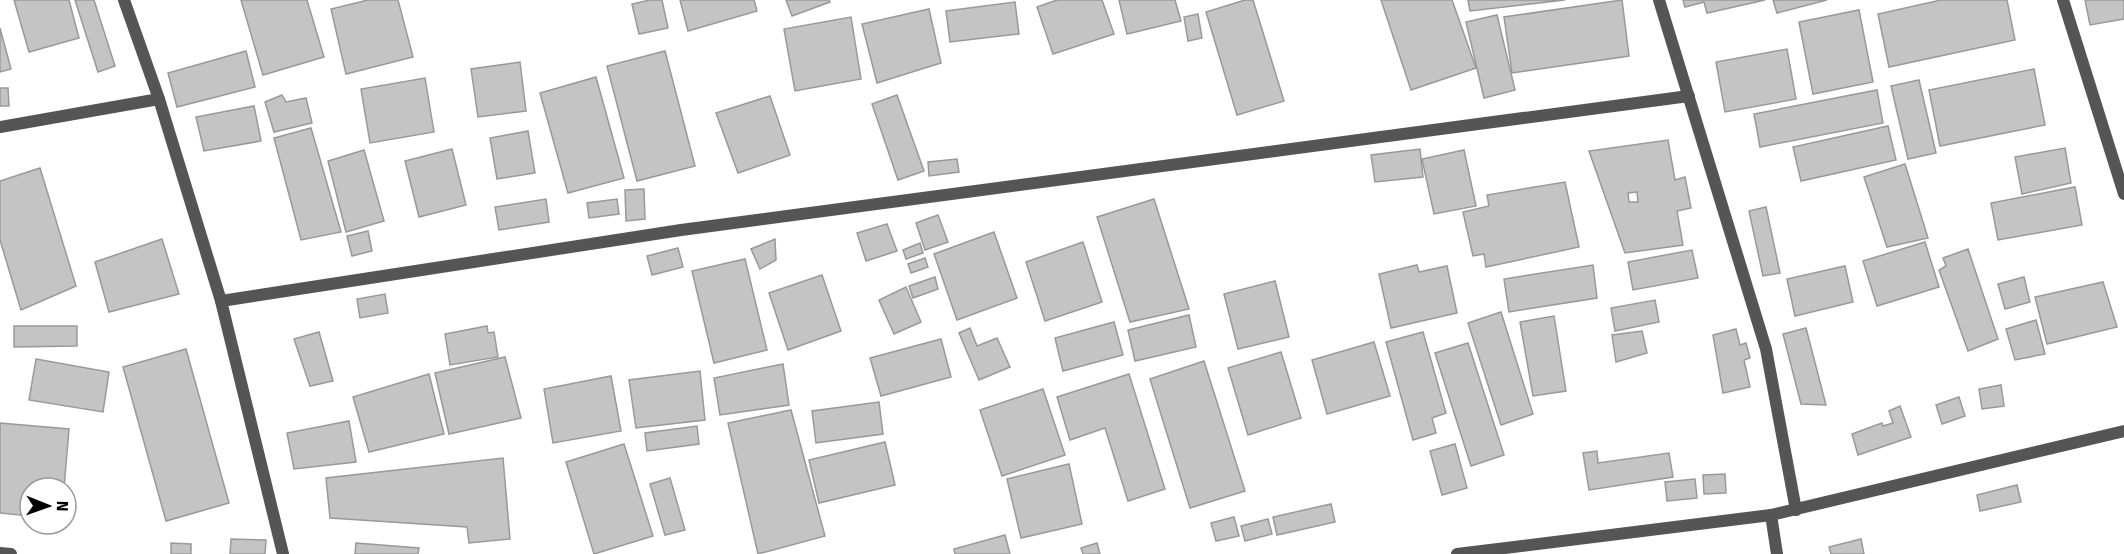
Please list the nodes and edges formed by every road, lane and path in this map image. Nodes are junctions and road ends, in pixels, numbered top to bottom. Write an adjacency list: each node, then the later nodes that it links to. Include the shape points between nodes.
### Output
1 (124, 0): 5 (street)
2 (1659, 0): 4 (street)
3 (2063, 0): 7 (street)
4 (1689, 96): 8 (street, via 681,230); 10 (street, via 1766,349)
5 (159, 99): 6 (street); 8 (street)
6 (0, 127)
7 (2124, 194)
8 (221, 301): 14 (street)
9 (2124, 431): 10 (street)
10 (1796, 510): 11 (street)
11 (1771, 515): 15 (street); 16 (street)
12 (0, 553): 13 (street)
13 (11, 554)
14 (283, 554)
15 (1457, 554)
16 (1777, 554)

